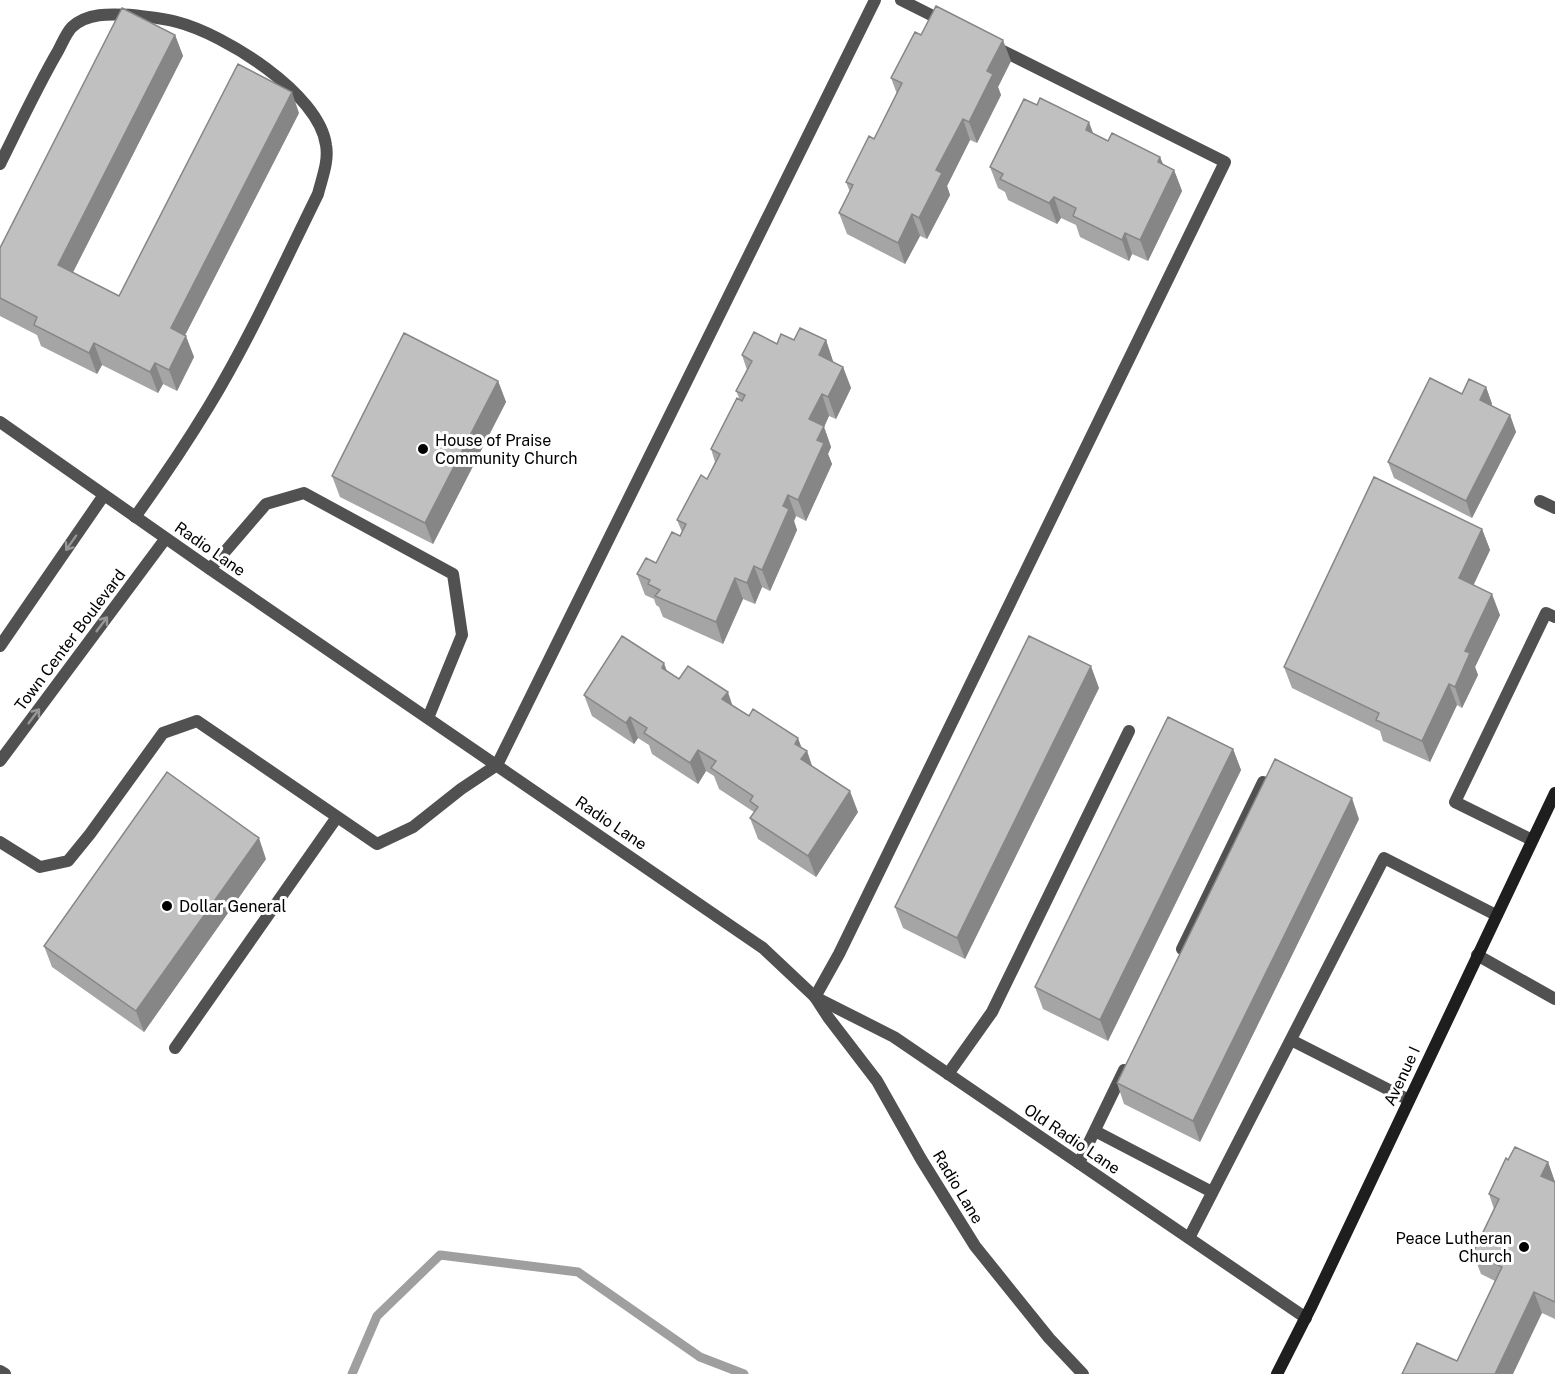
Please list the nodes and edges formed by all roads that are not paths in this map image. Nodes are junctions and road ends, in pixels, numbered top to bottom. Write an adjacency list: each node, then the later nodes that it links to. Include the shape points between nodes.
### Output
1 (875, 0): 18 (street)
2 (901, 0): 3 (street)
3 (953, 26)
4 (984, 42): 27 (street, via 1225,162)
5 (0, 164): 10 (street, via 71,27 92,16 118,14 178,22 216,37 250,55 274,74 301,99 321,127 326,166 313,204 209,406)
6 (0, 422): 7 (street, Radio Lane)
7 (104, 495): 10 (street, Radio Lane); 14 (street, one-way to 14)
8 (1539, 501): 9 (street)
9 (1555, 508)
10 (135, 517): 11 (street, Radio Lane)
11 (166, 538): 12 (street, Radio Lane); 17 (street, Town Center Boulevard, one-way to 11)
12 (210, 569): 15 (street, Radio Lane); 15 (street, via 266,504 304,493 453,574 462,635)
13 (1555, 617): 22 (street, via 1546,613 1455,802)
14 (0, 646)
15 (428, 718): 18 (street, Radio Lane)
16 (1129, 731): 32 (street, via 992,1012)
17 (0, 760)
18 (497, 765): 21 (street, via 413,827 377,844); 27 (street, Radio Lane, via 763,948)
19 (1263, 782): 26 (street)
20 (1555, 793): 22 (main road, Avenue I)
21 (337, 817): 23 (street, via 197,721 163,733 68,861 40,867); 30 (street)
22 (1532, 840): 24 (main road, Avenue I)
23 (0, 842)
24 (1496, 915): 25 (main road, Avenue I); 29 (street, via 1384,858)
25 (1478, 955): 28 (street); 33 (main road, Avenue I)
26 (1176, 962)
27 (815, 997): 32 (street, Old Radio Lane, via 894,1037); 41 (street, Radio Lane, via 877,1081 975,1246)
28 (1555, 999)
29 (1291, 1040): 33 (street); 36 (street)
30 (175, 1048)
31 (1130, 1057): 34 (street)
32 (948, 1074): 35 (street, Old Radio Lane)
33 (1409, 1100): 38 (main road, Avenue I)
34 (1095, 1131): 35 (street); 36 (street)
35 (1079, 1163): 37 (street, Old Radio Lane)
36 (1212, 1192): 37 (street)
37 (1189, 1238): 38 (street, Old Radio Lane)
38 (1306, 1318): 42 (main road, Avenue I)
39 (0, 1371): 40 (street)
40 (5, 1374)
41 (1083, 1374)
42 (1278, 1374)

